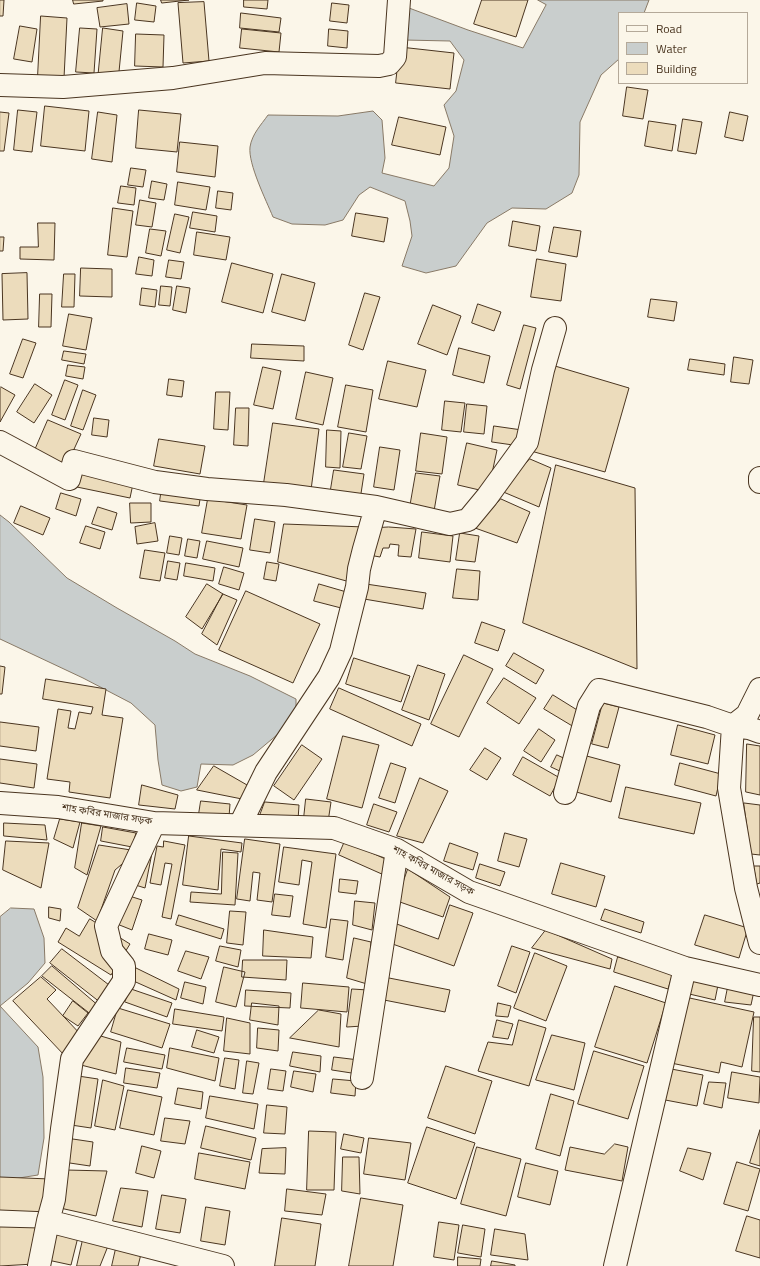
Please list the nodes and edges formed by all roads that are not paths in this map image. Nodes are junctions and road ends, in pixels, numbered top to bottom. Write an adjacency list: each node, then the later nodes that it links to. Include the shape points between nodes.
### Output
1 (399, 0): 2 (street, via 395,58 389,64 379,66 265,63 173,78 63,87)
2 (0, 85)
3 (555, 328): 7 (street, via 527,442 468,520 450,524)
4 (0, 442): 7 (street, via 69,478 74,462 155,482)
5 (760, 478): 6 (street)
6 (760, 482)
7 (376, 507): 14 (street, via 341,651 329,677 266,772)
8 (760, 689): 9 (street, via 747,715)
9 (733, 726): 10 (street); 11 (street, via 599,690 589,706); 16 (street, via 729,788 746,888)
10 (760, 732)
11 (565, 793)
12 (0, 803): 13 (street, শাহ কবির মাজার সড়ক, via 58,807)
13 (154, 823): 14 (street, শাহ কবির মাজার সড়ক); 20 (street, via 106,926 112,951 124,966 124,981 72,1059 54,1199)
14 (240, 825): 15 (street, শাহ কবির মাজার সড়ক, via 334,828)
15 (397, 850): 17 (street, শাহ কবির মাজার সড়ক, via 469,892); 19 (street)
16 (760, 943)
17 (685, 968): 18 (street, শাহ কবির মাজার সড়ক); 23 (street)
18 (760, 985)
19 (362, 1078)
20 (48, 1221): 21 (street); 22 (street)
21 (39, 1266)
22 (223, 1266)
23 (615, 1266)

